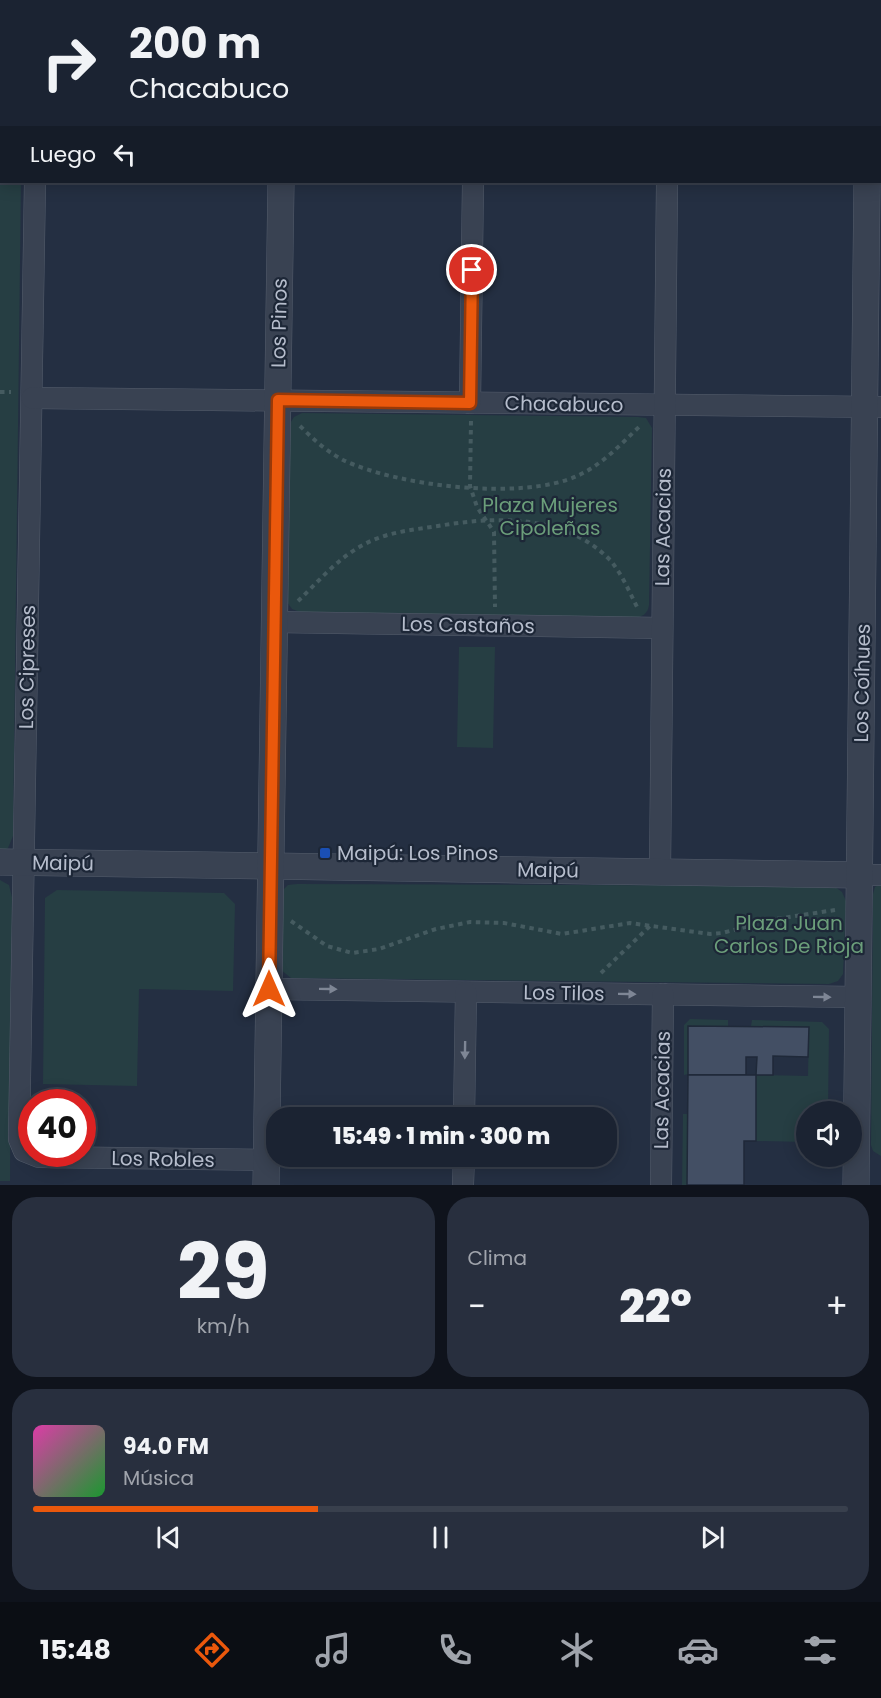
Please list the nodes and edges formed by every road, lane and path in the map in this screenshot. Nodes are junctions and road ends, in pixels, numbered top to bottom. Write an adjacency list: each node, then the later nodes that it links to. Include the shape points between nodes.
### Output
1 (35, 183): 7 (street, Los Cipreses)
2 (281, 183): 8 (street, Los Pinos)
3 (473, 183): 11 (street)
4 (667, 183): 9 (street, Las Acacias)
5 (867, 183): 10 (street, Los Coíhues)
6 (0, 392): 7 (path)
7 (23, 395): 8 (street, Chacabuco); 26 (street, Los Cipreses)
8 (278, 400): 11 (street, Chacabuco); 24 (street, Los Pinos)
9 (664, 405): 10 (street, Chacabuco); 11 (street, Chacabuco); 25 (street, Las Acacias)
10 (873, 407): 29 (street, Los Coíhues)
11 (467, 415): 12 (path); 17 (path)
12 (483, 421)
13 (636, 423): 14 (path)
14 (641, 424): 16 (path); 17 (path, via 590,469 559,483 525,488)
15 (294, 428): 17 (path, via 298,421 321,446 353,464 394,477)
16 (644, 430)
17 (470, 486): 18 (path)
18 (486, 519): 20 (path, via 540,524 592,546 617,569 635,608); 21 (path, via 405,531 365,543 344,557); 23 (path, via 495,539 495,608)
19 (294, 597): 21 (path)
20 (640, 600)
21 (296, 603): 22 (path)
22 (304, 605)
23 (506, 608)
24 (274, 622): 25 (street, Los Castaños); 27 (street, Los Pinos)
25 (662, 628): 28 (street, Las Acacias)
26 (12, 863): 27 (street, Maipú); 41 (street, Los Cipreses)
27 (270, 866): 28 (street, Maipú); 36 (street, Los Pinos)
28 (660, 872): 29 (street, Maipú)
29 (870, 875): 39 (street, Los Coíhues)
30 (290, 912): 31 (path)
31 (290, 920): 33 (path, via 327,946 352,953 470,922 504,923 562,934 619,924); 34 (path)
32 (835, 921): 33 (path, via 835,908 722,933)
33 (651, 925): 35 (path, via 601,973)
34 (290, 932)
35 (612, 973)
36 (269, 989): 37 (street, Los Tilos, one-way to 37); 44 (street, Los Pinos)
37 (466, 992): 38 (street, Los Tilos, one-way to 38); 40 (street, one-way to 40)
38 (663, 994): 39 (street, Los Tilos, one-way to 39); 46 (street, Las Acacias)
39 (858, 997): 47 (street, Los Coíhues)
40 (464, 1107)
41 (18, 1133)
42 (96, 1161): 44 (street, Los Robles)
43 (464, 1167): 45 (street)
44 (266, 1173)
45 (463, 1185)
46 (661, 1185)
47 (856, 1185)

